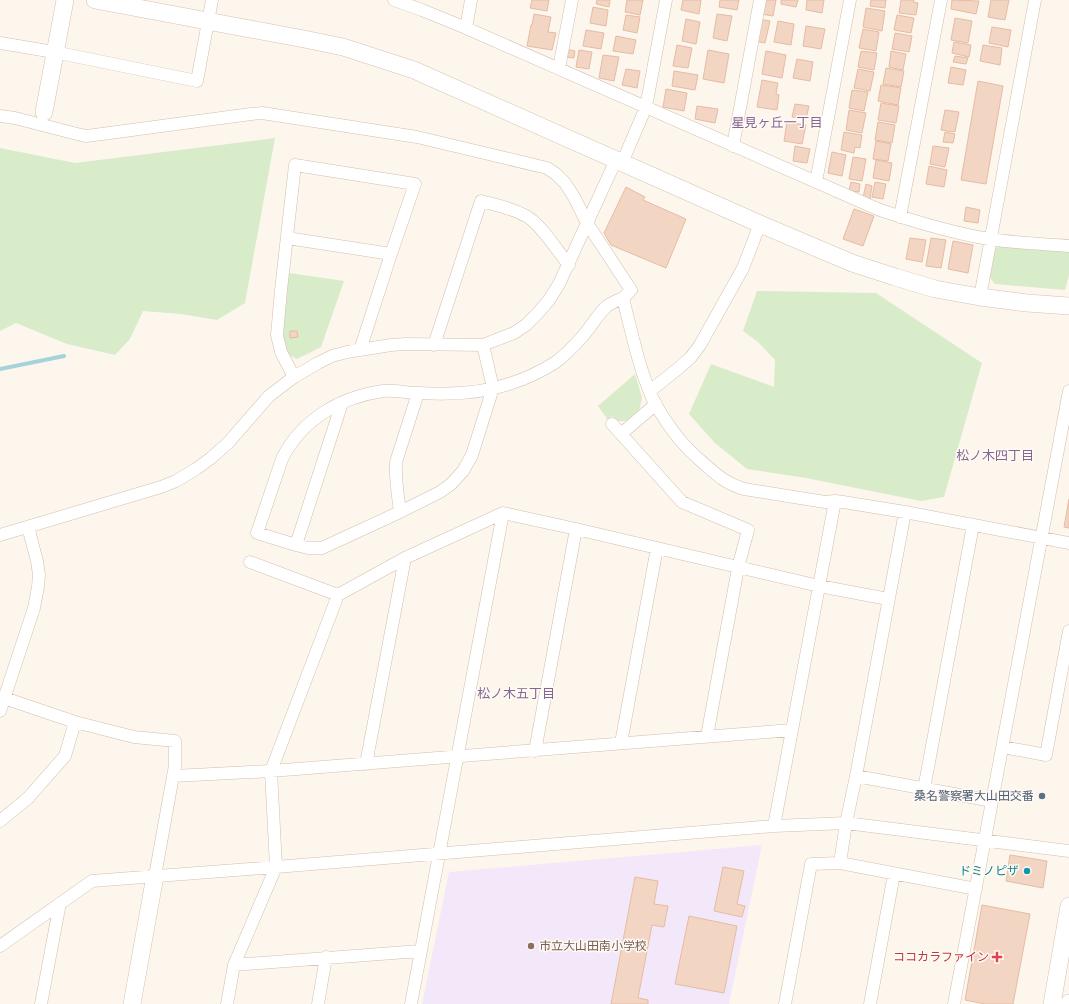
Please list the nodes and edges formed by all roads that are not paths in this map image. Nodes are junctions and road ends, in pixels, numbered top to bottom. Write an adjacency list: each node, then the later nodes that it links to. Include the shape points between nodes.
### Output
1 (65, 0): 15 (street)
2 (94, 0): 12 (street)
3 (212, 0): 12 (street)
4 (394, 0): 13 (street)
5 (471, 0): 13 (street)
6 (572, 0): 16 (street)
7 (666, 0): 17 (street)
8 (760, 0): 20 (street)
9 (850, 0): 22 (street)
10 (941, 0): 23 (street)
11 (1035, 0): 27 (street)
12 (208, 21): 15 (street, via 198,81); 21 (street, via 335,45 386,60 414,70)
13 (466, 28): 16 (street)
14 (0, 43): 15 (street)
15 (54, 52): 18 (street)
16 (559, 68): 17 (street)
17 (646, 107): 20 (street); 21 (street)
18 (44, 112)
19 (0, 116): 24 (street, via 81,136 262,114 417,137 547,168 565,183)
20 (733, 146): 22 (street)
21 (619, 162): 24 (street); 25 (street)
22 (816, 182): 23 (street)
23 (900, 217): 27 (street, via 938,229)
24 (587, 223): 30 (street); 31 (street, via 631,290)
25 (760, 224): 32 (street, via 852,263 936,289); 39 (street, via 743,268 700,345 691,357)
26 (287, 238): 29 (street); 29 (street, via 295,165 415,184); 37 (street, via 277,335 281,352)
27 (991, 239): 28 (street); 32 (street)
28 (1069, 246)
29 (391, 254): 36 (street)
30 (569, 265): 34 (street, via 527,216 481,201); 35 (street, via 550,300 526,325)
31 (623, 298): 38 (street, via 607,306 583,336 556,362 526,378); 39 (street, via 639,362)
32 (980, 298): 33 (street)
33 (1069, 306)
34 (434, 345): 35 (street); 36 (street, via 391,345)
35 (483, 345): 38 (street)
36 (360, 350): 37 (street, via 332,356)
37 (294, 377): 51 (street, via 269,396 211,458 176,481)
38 (494, 388): 41 (street, via 462,394); 47 (street, via 472,455 463,471 440,492)
39 (650, 391): 43 (street)
40 (1069, 391): 54 (street)
41 (418, 394): 42 (street, via 384,391); 47 (street, via 396,462)
42 (342, 403): 56 (street); 56 (street, via 324,411 306,426 287,449 257,533)
43 (656, 404): 45 (street); 46 (street, via 674,433 693,455 733,486 825,502)
44 (612, 424): 45 (street)
45 (621, 434): 60 (street, via 682,502 748,530)
46 (835, 501): 48 (street); 61 (street)
47 (400, 512): 56 (street, via 322,548)
48 (904, 512): 50 (street); 63 (street)
49 (503, 513): 52 (street); 58 (street); 73 (street)
50 (973, 525): 54 (street); 78 (street)
51 (28, 527): 53 (street); 65 (street, via 37,562 38,587 34,608)
52 (576, 529): 57 (street); 72 (street)
53 (0, 535)
54 (1042, 538): 55 (street); 71 (street)
55 (1069, 543)
56 (296, 546)
57 (657, 548): 60 (street); 70 (street)
58 (405, 558): 62 (street); 74 (street)
59 (250, 562): 62 (street)
60 (738, 568): 61 (street); 69 (street)
61 (819, 586): 63 (street); 68 (street)
62 (338, 595): 75 (street)
63 (888, 598): 77 (street)
64 (1069, 631): 71 (street, via 1046,755)
65 (4, 698): 66 (street); 67 (street)
66 (0, 711)
67 (75, 722): 76 (street, via 134,737 175,741); 80 (street, via 65,756 28,798)
68 (792, 730): 69 (street); 82 (street)
69 (707, 736): 70 (street)
70 (621, 743): 72 (street)
71 (1002, 747): 79 (street)
72 (535, 750): 73 (street)
73 (457, 756): 74 (street); 85 (street)
74 (366, 764): 75 (street)
75 (271, 771): 76 (street); 87 (street)
76 (173, 776): 89 (street)
77 (856, 776): 78 (street); 81 (street)
78 (924, 788): 79 (street)
79 (992, 801): 83 (street)
80 (0, 821)
81 (846, 824): 82 (street); 83 (street); 86 (street)
82 (774, 826): 85 (street)
83 (984, 841): 84 (street); 90 (street)
84 (1069, 851)
85 (438, 854): 87 (street); 94 (street)
86 (840, 863): 88 (street); 102 (street, via 811,864)
87 (276, 867): 89 (street); 96 (street)
88 (894, 874): 90 (street); 103 (street)
89 (155, 876): 91 (street, via 92,881); 98 (street)
90 (976, 889): 104 (street)
91 (60, 903): 93 (street); 97 (street)
92 (1069, 906): 105 (street)
93 (0, 946)
94 (420, 951): 95 (street); 101 (street)
95 (326, 957): 96 (street); 100 (street)
96 (234, 965): 99 (street)
97 (41, 1004)
98 (132, 1004)
99 (227, 1004)
100 (318, 1004)
101 (411, 1004)
102 (785, 1004)
103 (870, 1004)
104 (954, 1004)
105 (1052, 1004)

